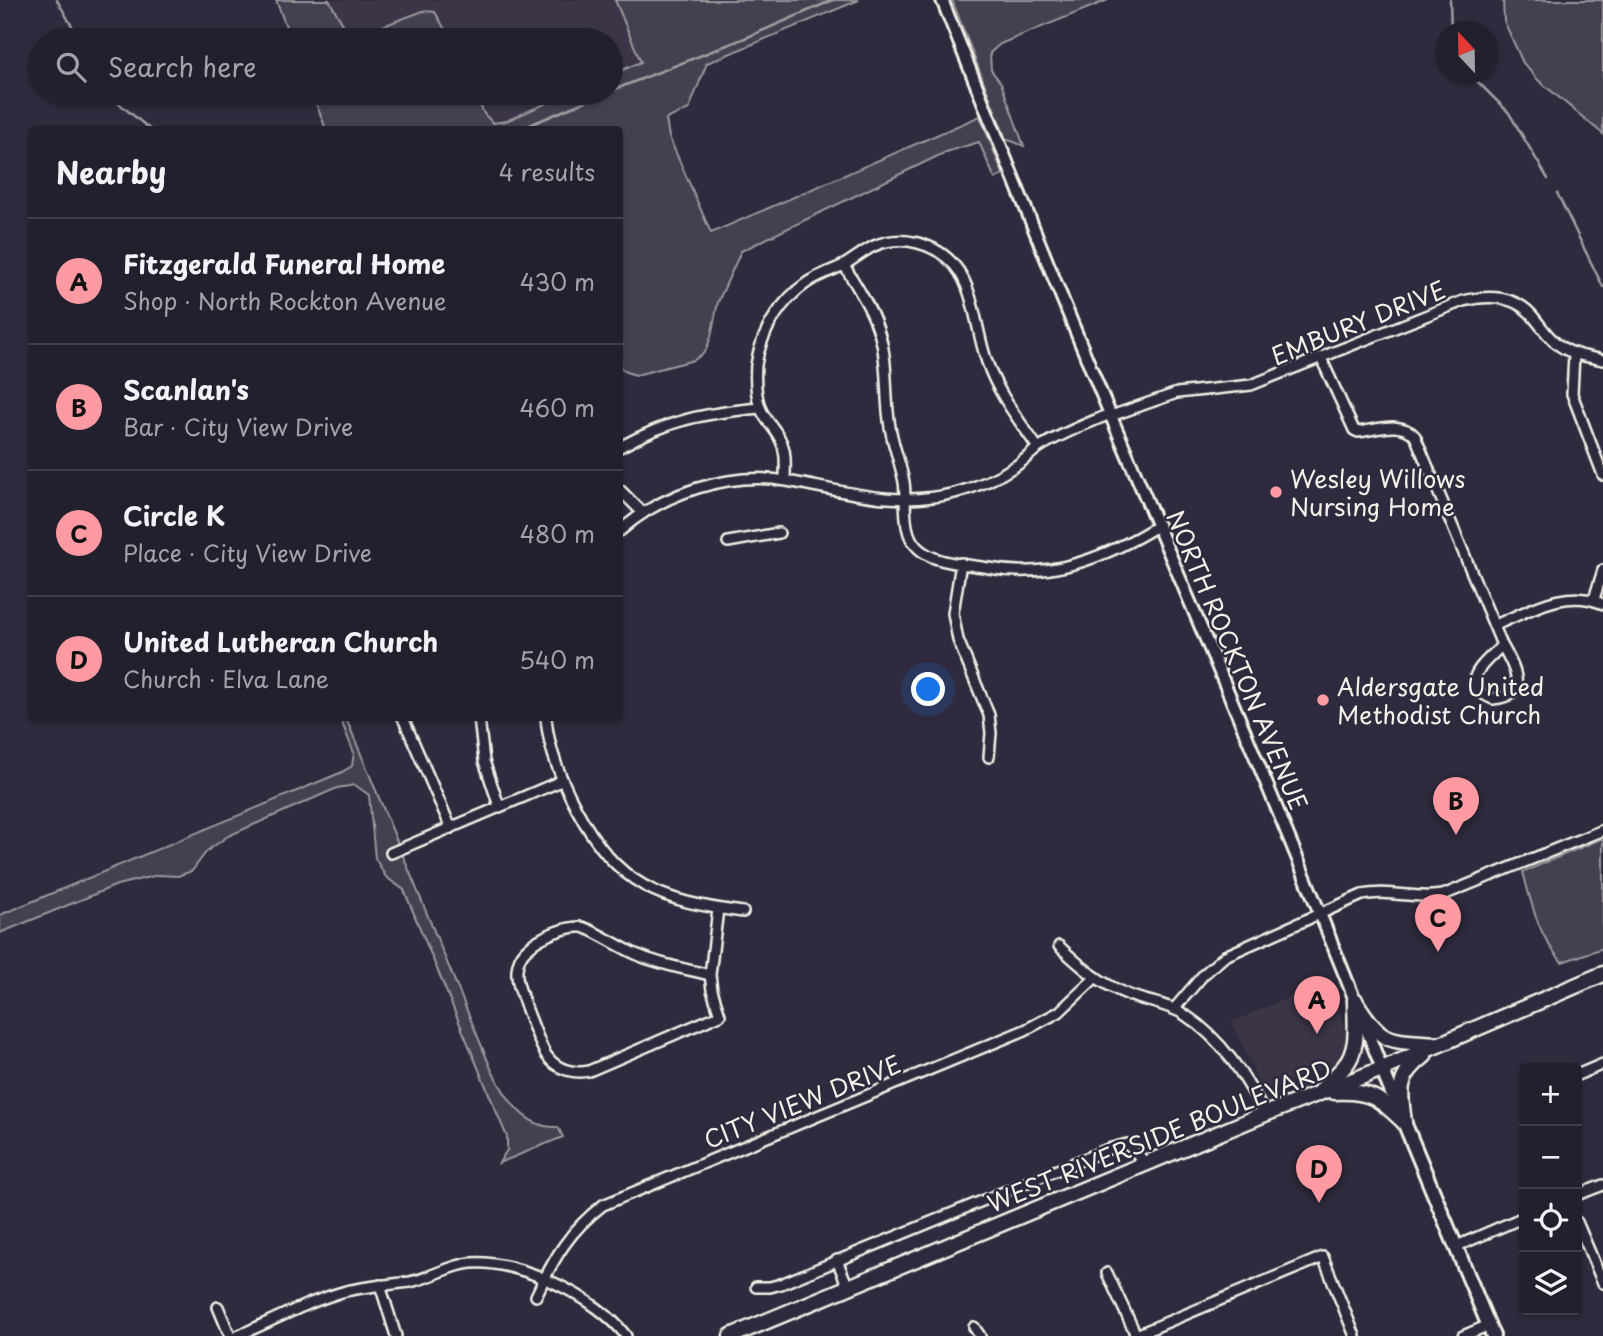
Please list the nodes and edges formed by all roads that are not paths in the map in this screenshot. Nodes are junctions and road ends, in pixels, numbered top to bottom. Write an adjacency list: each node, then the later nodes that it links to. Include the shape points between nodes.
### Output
1 (942, 0): 7 (street, NORTH ROCKTON AVENUE)
2 (844, 265): 6 (street, via 808,282 766,327 757,364); 9 (street, via 875,246 908,240 947,257 966,282 986,360 1000,392); 13 (street, via 880,337)
3 (1574, 354): 4 (street, EMBURY DRIVE, via 1557,344 1516,302 1491,297 1463,301); 5 (street, EMBURY DRIVE); 10 (street, via 1572,394)
4 (1321, 358): 7 (street, EMBURY DRIVE, via 1251,385 1178,393); 22 (street, via 1353,430 1399,427 1415,436)
5 (1603, 360)
6 (760, 408): 8 (street, via 687,417); 11 (street, via 781,439)
7 (1110, 415): 9 (street, EMBURY DRIVE); 15 (street, NORTH ROCKTON AVENUE)
8 (623, 445)
9 (1038, 448): 13 (street, EMBURY DRIVE, via 989,481 954,493)
10 (1603, 475)
11 (785, 480): 13 (street, EMBURY DRIVE, via 864,497); 14 (street, EMBURY DRIVE, via 704,486)
12 (623, 493): 14 (street)
13 (904, 499): 19 (street, via 910,536 917,548 931,557)
14 (643, 513): 16 (street, EMBURY DRIVE)
15 (1159, 525): 19 (street, via 1124,547 1054,570 1012,573); 35 (street, NORTH ROCKTON AVENUE)
16 (623, 529)
17 (779, 533): 18 (street)
18 (728, 542)
19 (961, 563): 27 (street, via 953,613 958,640 989,715)
20 (1603, 570): 21 (street)
21 (1598, 602): 22 (street, via 1581,597 1556,600)
22 (1495, 625): 23 (street)
23 (1503, 645): 23 (street, via 1517,681 1509,695 1493,699 1475,685 1475,677 1477,669)
24 (404, 721): 30 (street)
25 (479, 721): 29 (street, via 484,761)
26 (547, 721): 28 (street)
27 (989, 757)
28 (561, 781): 29 (street); 33 (street, via 595,843 617,868 667,898)
29 (499, 806): 30 (street)
30 (451, 828): 32 (street)
31 (1603, 830): 35 (street, via 1449,893 1431,897 1378,892)
32 (391, 853)
33 (718, 909): 34 (street); 38 (street)
34 (743, 912)
35 (1321, 915): 40 (street, NORTH ROCKTON AVENUE); 41 (street, via 1225,956)
36 (1059, 946): 39 (street)
37 (1603, 974): 42 (main road, WEST RIVERSIDE BOULEVARD)
38 (710, 975): 38 (street, via 640,956 585,927 571,927 527,948 517,963 517,982 546,1056 575,1073 720,1015)
39 (1095, 978): 41 (street); 57 (street, CITY VIEW DRIVE, via 1059,1012 1026,1030 603,1205 574,1230)
40 (1355, 1000): 42 (main road, via 1371,1026 1386,1037); 44 (street, NORTH ROCKTON AVENUE); 46 (main road, via 1353,1049 1344,1067)
41 (1174, 1009): 47 (street, via 1226,1050)
42 (1440, 1044): 44 (main road, WEST RIVERSIDE BOULEVARD); 48 (main road, via 1401,1080)
43 (1603, 1064): 45 (street)
44 (1382, 1069): 46 (main road, WEST RIVERSIDE BOULEVARD); 48 (main road, NORTH ROCKTON AVENUE)
45 (1582, 1073)
46 (1319, 1093): 47 (main road, WEST RIVERSIDE BOULEVARD); 48 (main road, via 1366,1093)
47 (1265, 1114): 49 (main road, WEST RIVERSIDE BOULEVARD)
48 (1404, 1122): 54 (main road, NORTH ROCKTON AVENUE)
49 (1146, 1163): 55 (street, via 1122,1144); 61 (main road, WEST RIVERSIDE BOULEVARD)
50 (1603, 1185): 51 (street)
51 (1582, 1193)
52 (1519, 1219): 54 (street)
53 (1582, 1234): 58 (street)
54 (1457, 1246): 65 (main road, NORTH ROCKTON AVENUE)
55 (837, 1260): 60 (street, via 781,1284); 61 (street)
56 (1107, 1273): 72 (street)
57 (544, 1279): 59 (street, via 513,1266 481,1263); 62 (street, CITY VIEW DRIVE); 69 (street, via 593,1304)
58 (1603, 1283)
59 (380, 1285): 67 (street, via 331,1296); 68 (street)
60 (757, 1287)
61 (848, 1287): 70 (main road, WEST RIVERSIDE BOULEVARD)
62 (536, 1296)
63 (218, 1307): 66 (street)
64 (974, 1327): 71 (street)
65 (1491, 1331): 74 (street)
66 (230, 1336)
67 (237, 1336)
68 (397, 1336)
69 (626, 1336)
70 (731, 1336)
71 (980, 1336)
72 (1135, 1336): 73 (street, via 1323,1258)
73 (1355, 1336)
74 (1463, 1336)

